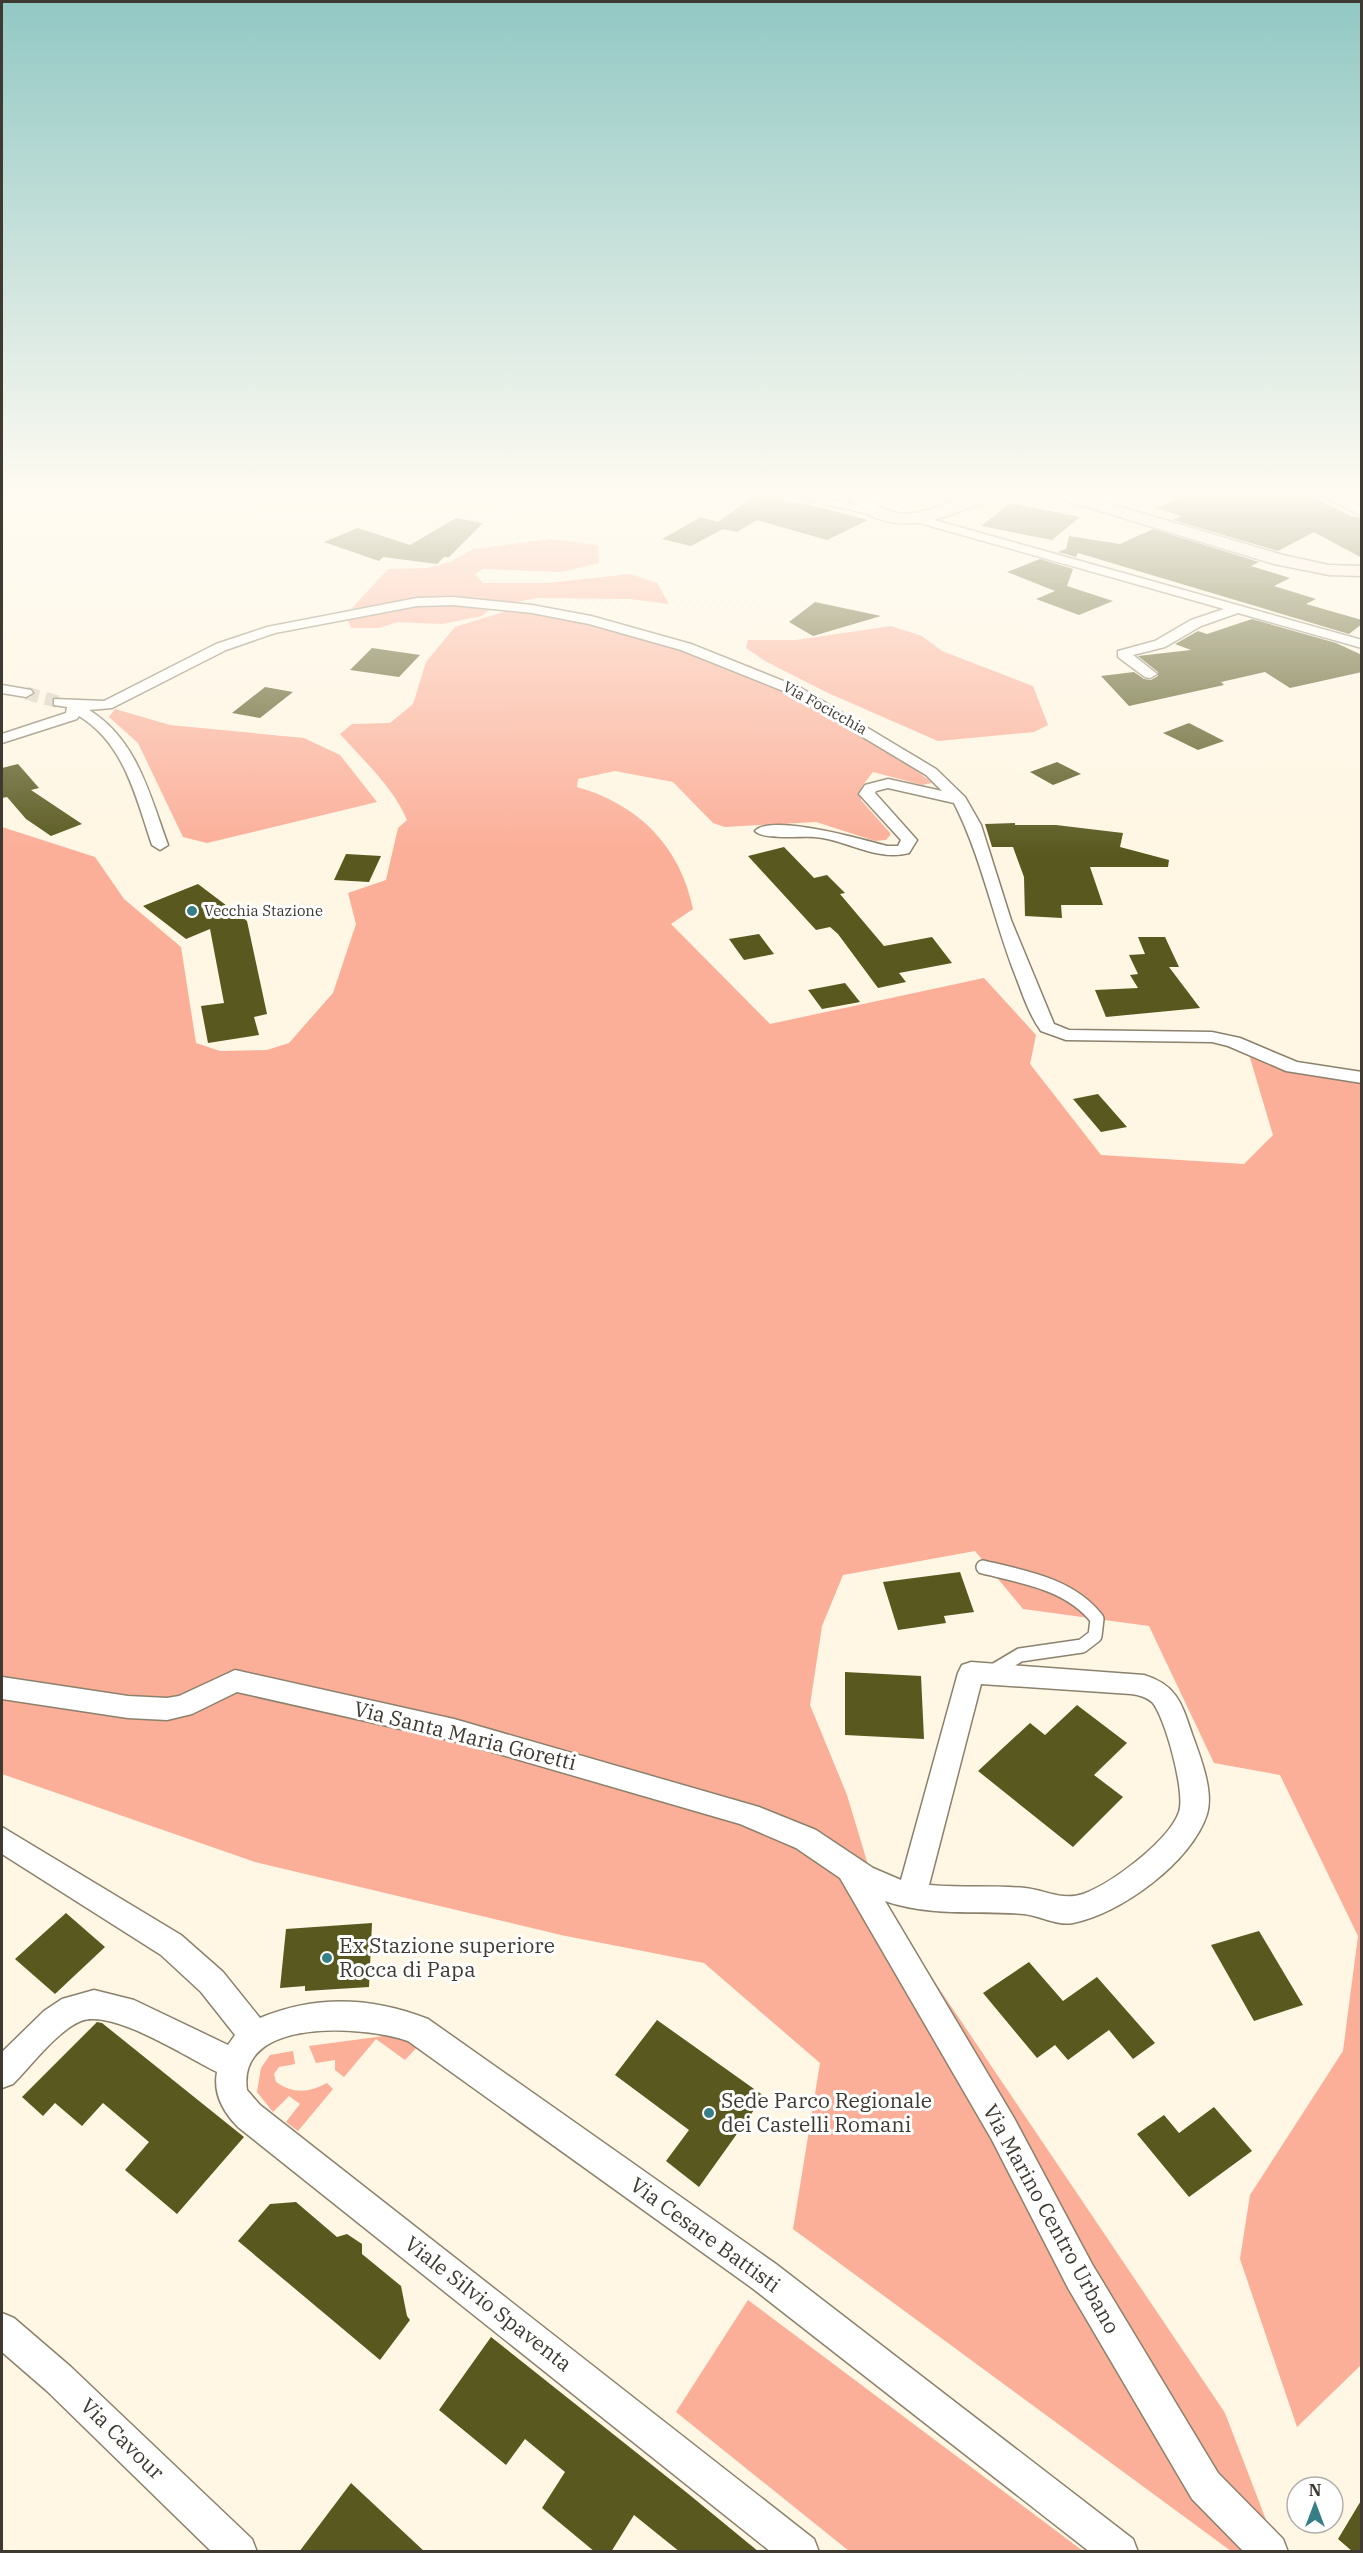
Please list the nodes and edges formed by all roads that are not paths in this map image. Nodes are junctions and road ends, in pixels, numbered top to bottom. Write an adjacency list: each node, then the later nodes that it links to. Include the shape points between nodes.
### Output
1 (352, 614): 9 (street, Via Focicchia, via 272,630 221,647 111,704)
2 (555, 614): 11 (street, Via Focicchia, via 686,647 762,676 885,741 931,772)
3 (1222, 614): 6 (street, via 1196,623 1160,644 1123,654)
4 (1255, 614): 5 (street)
5 (1362, 645)
6 (1150, 674)
7 (2, 689): 8 (street)
8 (26, 693)
9 (67, 704): 10 (street, via 72,716); 13 (street, via 90,715 123,747)
10 (2, 739)
11 (960, 800): 12 (street, via 888,783 870,788 867,794 909,840 903,850 817,832); 14 (street, Via Focicchia, via 974,825 1020,967 1039,1014 1050,1030 1066,1035 1212,1037 1293,1067)
12 (763, 831)
13 (160, 845)
14 (1362, 1078)
15 (983, 1567): 16 (lane, via 1035,1581 1083,1602 1097,1619 1095,1636 1082,1646 1020,1655)
16 (988, 1674): 20 (street, via 970,1673); 20 (street, Via Santa Maria Goretti, via 1131,1683 1154,1689 1162,1695 1176,1727 1193,1788 1193,1813 1159,1861 1090,1905 1070,1910 1026,1901 958,1900)
17 (2, 1688): 19 (street, Via Santa Maria Goretti, via 167,1709 183,1706 236,1681 499,1742 749,1815 817,1845)
18 (2, 1839): 21 (street, via 171,1945 212,1982)
19 (852, 1872): 20 (street, Via Santa Maria Goretti, via 897,1893); 28 (street, Via Marino Centro Urbano, via 1003,2129 1080,2276 1205,2486)
20 (912, 1894)
21 (255, 2036): 22 (street, via 242,2048); 27 (street, Via Cesare Battisti, via 297,2019 365,2016 423,2032 764,2276)
22 (234, 2064): 23 (street, via 123,2010 94,2004 73,2009 55,2020); 26 (street, Viale Silvio Spaventa, via 231,2092 249,2116)
23 (2, 2073)
24 (2, 2330): 25 (street, Via Cavour, via 59,2379)
25 (239, 2552)
26 (801, 2552)
27 (1120, 2552)
28 (1270, 2552)

